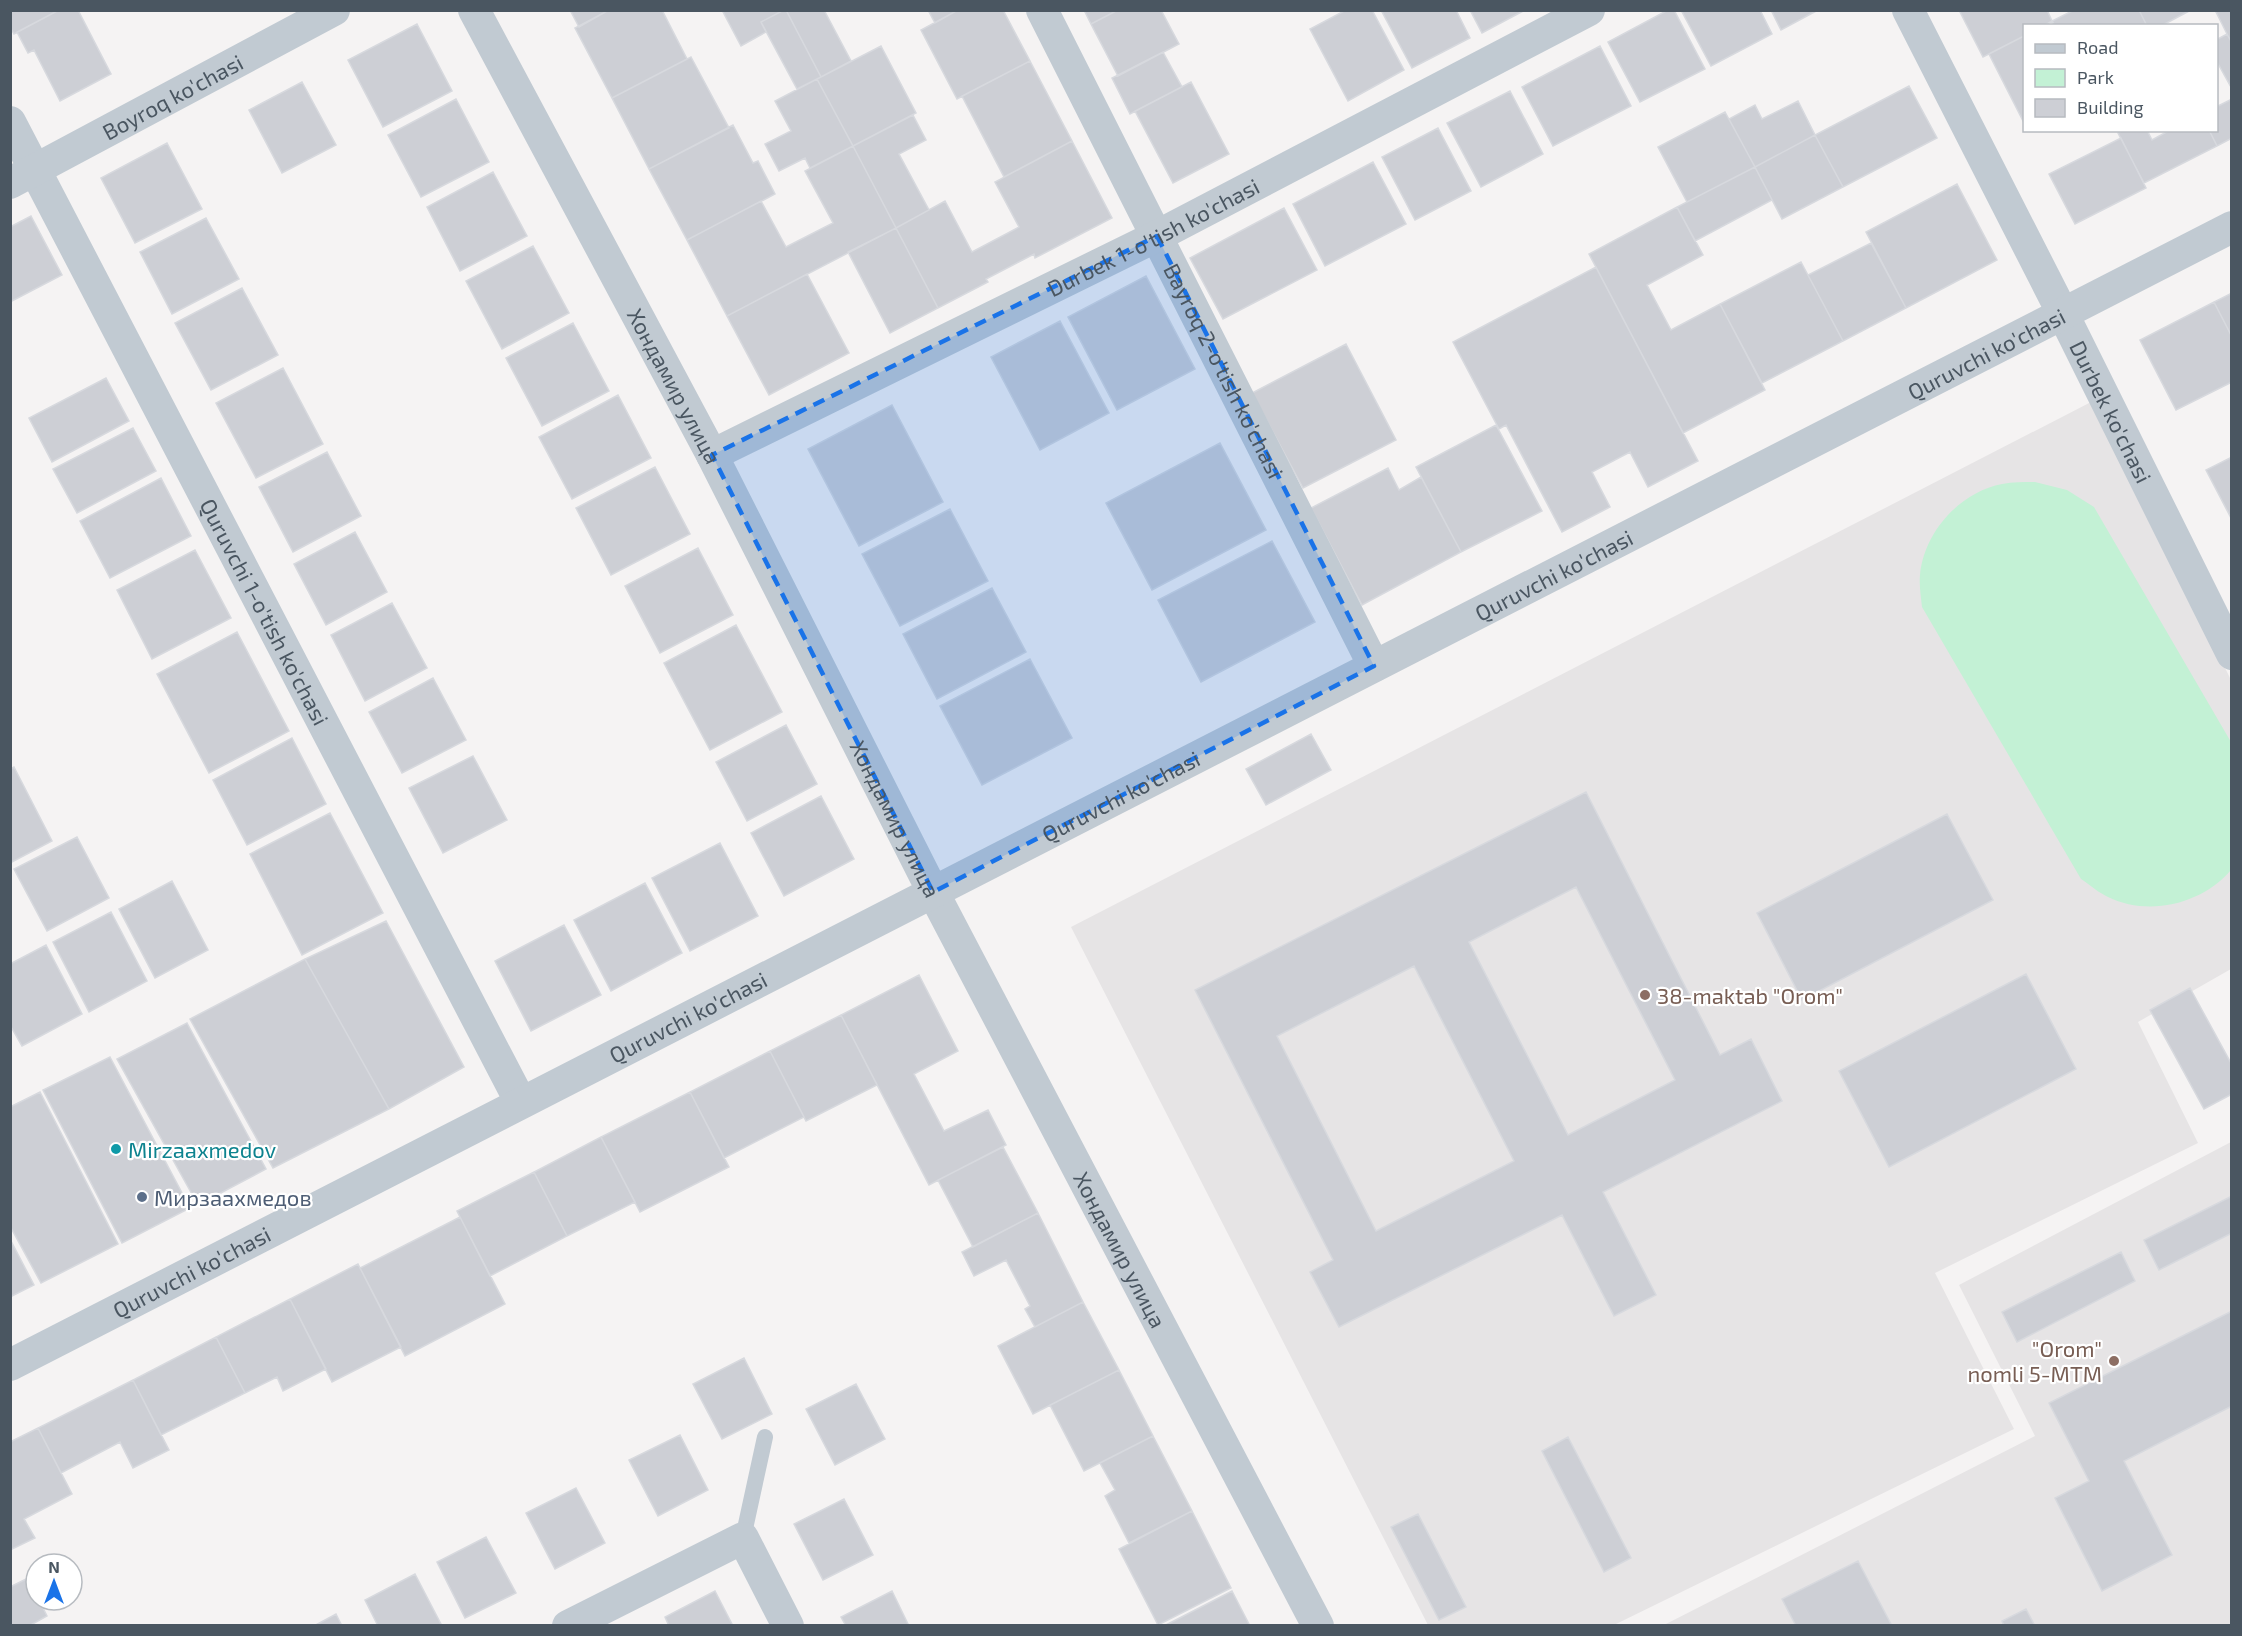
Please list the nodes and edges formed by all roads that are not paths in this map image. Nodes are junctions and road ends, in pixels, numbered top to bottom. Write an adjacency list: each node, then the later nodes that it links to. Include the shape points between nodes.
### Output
1 (334, 10): 7 (street, Boyroq ko'chasi)
2 (474, 10): 11 (street, Хондамир улица)
3 (1042, 10): 9 (street, Bayroq 2-o'tish ko'chasi)
4 (1589, 10): 9 (street, Durbek 1-o'tish ko'chasi)
5 (1908, 10): 10 (street, Durbek ko'chasi)
6 (10, 122): 7 (street, Quruvchi 1-o'tish ko'chasi)
7 (23, 176): 15 (street, Quruvchi 1-o'tish ko'chasi)
8 (2232, 227): 10 (street, Quruvchi ko'chasi)
9 (1156, 236): 11 (street, Durbek 1-o'tish ko'chasi); 13 (street, Bayroq 2-o'tish ko'chasi)
10 (2063, 314): 12 (street, Durbek ko'chasi); 13 (street, Quruvchi ko'chasi)
11 (712, 455): 14 (street, Хондамир улица)
12 (2232, 654)
13 (1374, 666): 14 (street, Quruvchi ko'chasi)
14 (933, 892): 15 (street, Quruvchi ko'chasi); 21 (street, Хондамир улица)
15 (520, 1101): 16 (street, Quruvchi ko'chasi)
16 (10, 1365)
17 (765, 1437): 18 (lane)
18 (743, 1538): 19 (street); 20 (street)
19 (568, 1626)
20 (788, 1626)
21 (1318, 1626)

